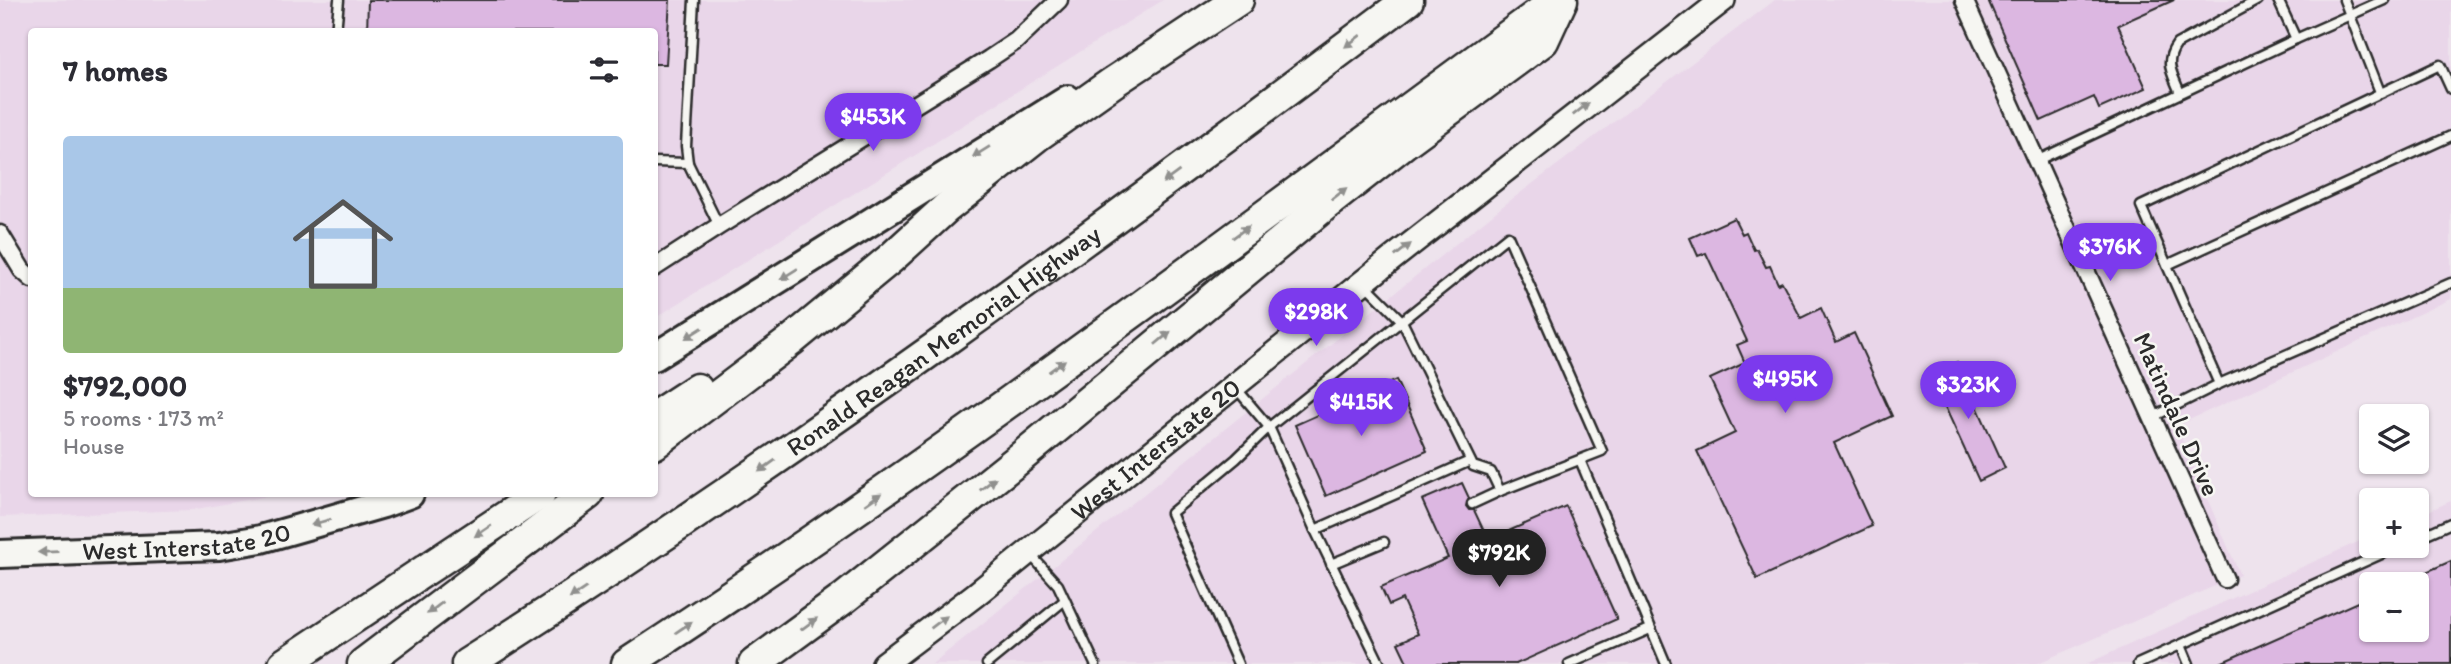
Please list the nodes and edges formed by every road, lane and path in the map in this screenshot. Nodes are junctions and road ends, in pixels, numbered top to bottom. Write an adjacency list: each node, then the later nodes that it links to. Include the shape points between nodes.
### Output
1 (339, 0): 15 (lane)
2 (694, 0): 23 (lane)
3 (1059, 0): 25 (street, via 998,53)
4 (1227, 0): 33 (main road, one-way to 33)
5 (1238, 0): 24 (highway, via 1037,136)
6 (1408, 0): 62 (highway, Ronald Reagan Memorial Highway, one-way to 62, via 874,391)
7 (1560, 0): 59 (highway, one-way to 7, via 1015,462 1324,206 1543,41); 63 (highway, one-way to 7, via 900,479)
8 (1723, 0): 30 (main road, West Interstate 20, one-way to 8)
9 (1964, 0): 21 (street, Matindale Drive)
10 (2258, 0): 19 (lane, via 2177,44 2169,55 2169,65)
11 (2278, 0): 16 (lane)
12 (2344, 0): 14 (lane)
13 (2384, 0): 14 (lane)
14 (2350, 16): 16 (lane); 18 (lane)
15 (337, 28)
16 (2296, 39): 19 (lane)
17 (2451, 89): 18 (lane, via 2440,65)
18 (2379, 92): 28 (lane, via 2141,206)
19 (2180, 93): 21 (lane)
20 (2451, 136): 28 (lane)
21 (2036, 161): 37 (street, Matindale Drive)
22 (658, 162): 23 (lane)
23 (688, 163): 25 (lane)
24 (946, 208): 36 (highway, via 793,322); 39 (highway, via 793,339)
25 (719, 226): 27 (street)
26 (0, 234): 29 (street)
27 (658, 265)
28 (2167, 265): 34 (lane)
29 (28, 275)
30 (1363, 282): 32 (lane); 35 (main road, West Interstate 20)
31 (2451, 283): 34 (lane)
32 (1402, 321): 38 (lane); 40 (lane, via 1508,236 1602,451); 41 (lane)
33 (658, 356)
34 (2220, 384): 37 (lane)
35 (1234, 386): 38 (lane); 51 (main road, West Interstate 20)
36 (658, 414)
37 (2153, 417): 55 (street, Matindale Drive)
38 (1269, 427): 48 (lane); 67 (lane, via 1171,513)
39 (658, 441)
40 (1580, 460): 42 (lane); 57 (lane)
41 (1470, 461): 42 (lane, via 1491,472); 48 (lane)
42 (1500, 492): 46 (lane)
43 (402, 497): 52 (main road, West Interstate 20, one-way to 52, via 261,539 219,546)
44 (535, 497): 60 (highway, one-way to 60)
45 (584, 497): 61 (highway, one-way to 61)
46 (1472, 504)
47 (2451, 523): 49 (lane)
48 (1315, 530): 54 (lane)
49 (2429, 533)
50 (1384, 542): 54 (lane)
51 (1028, 552): 56 (lane, via 1058,585); 64 (main road, West Interstate 20, one-way to 51)
52 (0, 554)
53 (2373, 558): 58 (lane)
54 (1331, 564): 68 (lane)
55 (2225, 579)
56 (1065, 600): 65 (lane); 66 (lane)
57 (1650, 629): 69 (lane); 70 (lane)
58 (2181, 645): 71 (lane); 72 (lane)
59 (758, 662)
60 (284, 664)
61 (363, 664)
62 (467, 664)
63 (627, 664)
64 (884, 664)
65 (987, 664)
66 (1095, 664)
67 (1238, 664)
68 (1380, 664)
69 (1569, 664)
70 (1666, 664)
71 (2138, 664)
72 (2189, 664)

